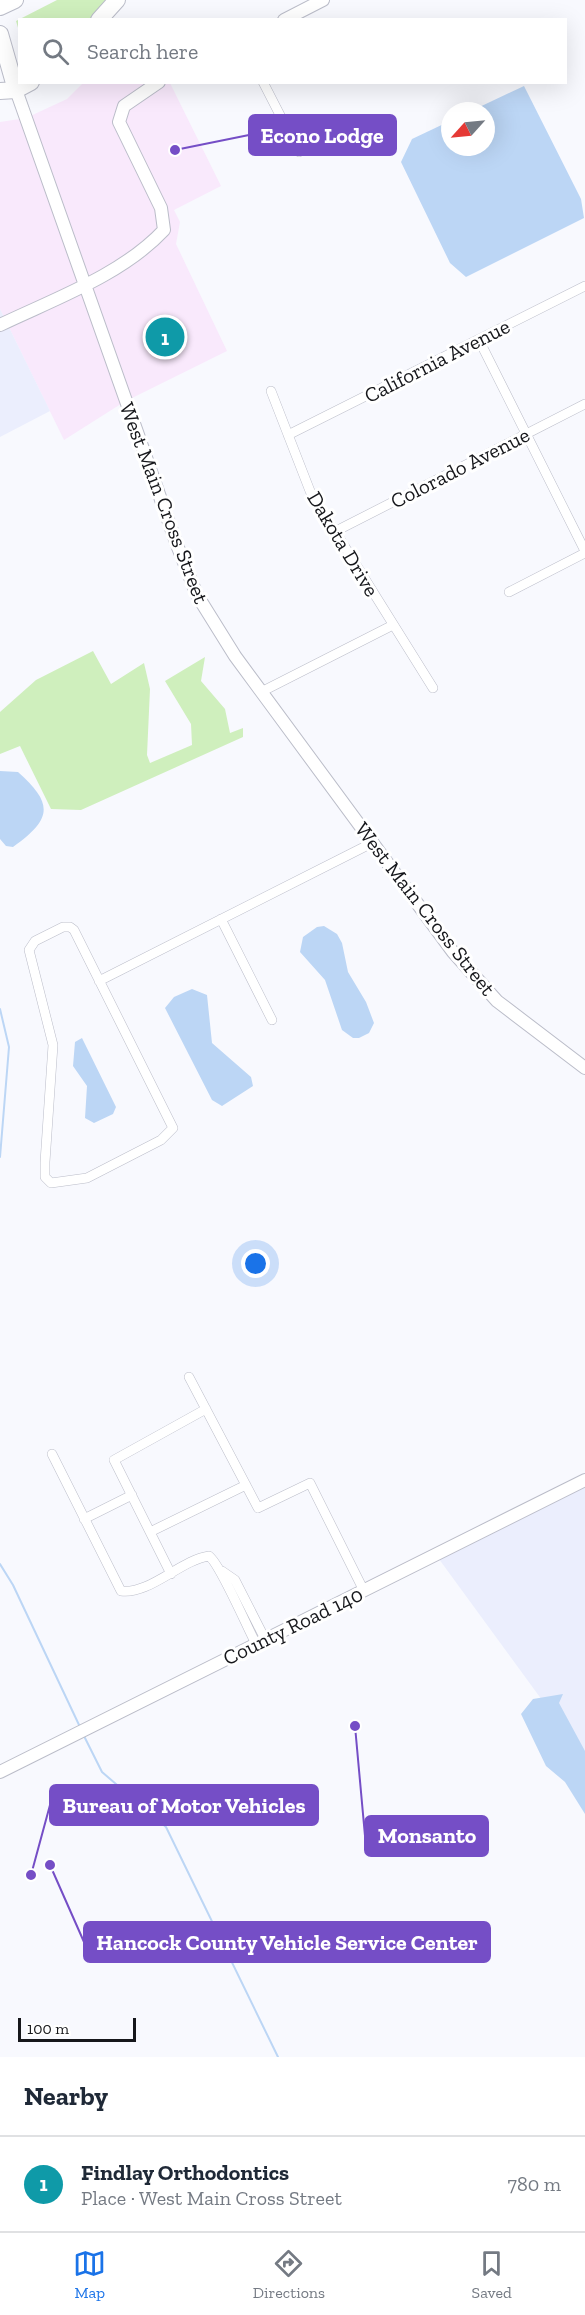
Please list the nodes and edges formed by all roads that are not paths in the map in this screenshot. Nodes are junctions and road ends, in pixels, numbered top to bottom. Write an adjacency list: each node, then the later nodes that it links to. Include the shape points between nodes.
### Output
1 (15, 0): 4 (highway)
2 (117, 0): 5 (highway)
3 (322, 0): 6 (main road)
4 (0, 7)
5 (101, 18)
6 (288, 18)
7 (1, 39): 10 (highway, West Main Cross Street)
8 (156, 84): 12 (main road, via 124,105 119,122 161,208 164,230 152,243)
9 (264, 84): 11 (street)
10 (16, 88): 12 (main road, West Main Cross Street)
11 (299, 152)
12 (84, 286): 14 (main road); 25 (main road, West Main Cross Street, via 190,579 215,626)
13 (585, 286): 15 (street, California Avenue)
14 (0, 325)
15 (479, 340): 18 (street, California Avenue); 19 (street)
16 (271, 391): 18 (street, Dakota Drive)
17 (585, 404): 19 (street, Colorado Avenue)
18 (288, 435): 20 (street, Dakota Drive, via 309,491)
19 (527, 435): 20 (street, Colorado Avenue); 21 (street)
20 (334, 532): 23 (street, Dakota Drive)
21 (585, 552): 22 (street)
22 (509, 592)
23 (393, 625): 24 (street, Dakota Drive); 25 (street)
24 (433, 688)
25 (261, 692): 26 (main road, West Main Cross Street)
26 (372, 843): 27 (street); 30 (main road, West Main Cross Street, via 484,988)
27 (221, 919): 28 (street); 29 (street)
28 (99, 981): 28 (street, via 70,927 30,945 53,1045 45,1162 45,1177 51,1183 87,1178 161,1140 173,1128)
29 (272, 1020)
30 (585, 1068)
31 (189, 1377): 32 (street)
32 (206, 1409): 35 (street); 36 (street, via 114,1460)
33 (52, 1454): 37 (street)
34 (585, 1480): 40 (main road, County Road 140)
35 (246, 1485): 38 (street); 40 (street, via 258,1508 310,1483)
36 (132, 1495): 37 (street); 38 (street)
37 (84, 1519): 39 (street, via 121,1591)
38 (150, 1532): 39 (street)
39 (171, 1574): 41 (street, via 209,1556 235,1580)
40 (363, 1591): 41 (main road, County Road 140)
41 (261, 1642): 42 (main road, County Road 140)
42 (0, 1772)

